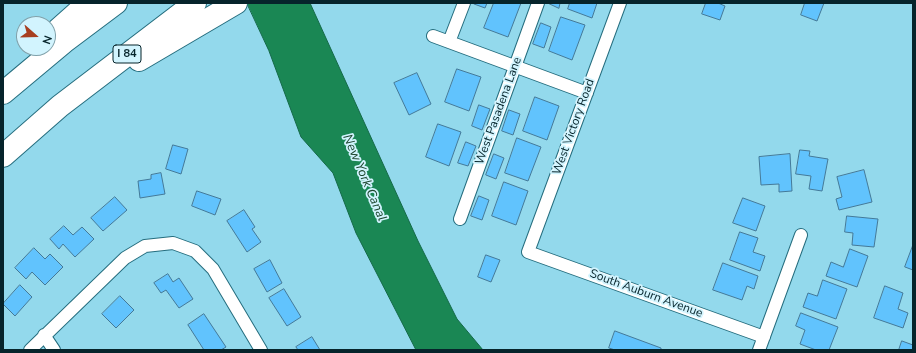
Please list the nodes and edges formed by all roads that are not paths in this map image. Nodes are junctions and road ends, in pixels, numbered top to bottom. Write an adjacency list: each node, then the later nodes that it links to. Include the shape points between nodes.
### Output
1 (88, 3): 8 (highway)
2 (116, 3): 14 (highway)
3 (195, 3): 16 (highway, I 84)
4 (464, 3): 10 (street)
5 (538, 3): 12 (street, West Pasadena Lane)
6 (620, 3): 15 (street, West Victory Road)
7 (234, 4): 16 (highway)
8 (56, 32)
9 (433, 36): 10 (street)
10 (449, 42): 12 (street)
11 (30, 56): 13 (highway)
12 (515, 67): 15 (street); 18 (street, West Pasadena Lane)
13 (3, 83)
14 (3, 93)
15 (587, 93): 20 (street, West Victory Road)
16 (60, 106): 17 (highway, I 84)
17 (3, 156)
18 (460, 218)
19 (801, 235): 22 (street)
20 (528, 252): 22 (street, South Auburn Avenue)
21 (44, 335): 23 (street); 24 (street); 25 (street, via 125,258 145,246 173,243 195,251 213,269)
22 (764, 337): 26 (street)
23 (30, 350)
24 (54, 350)
25 (262, 350)
26 (759, 350)

